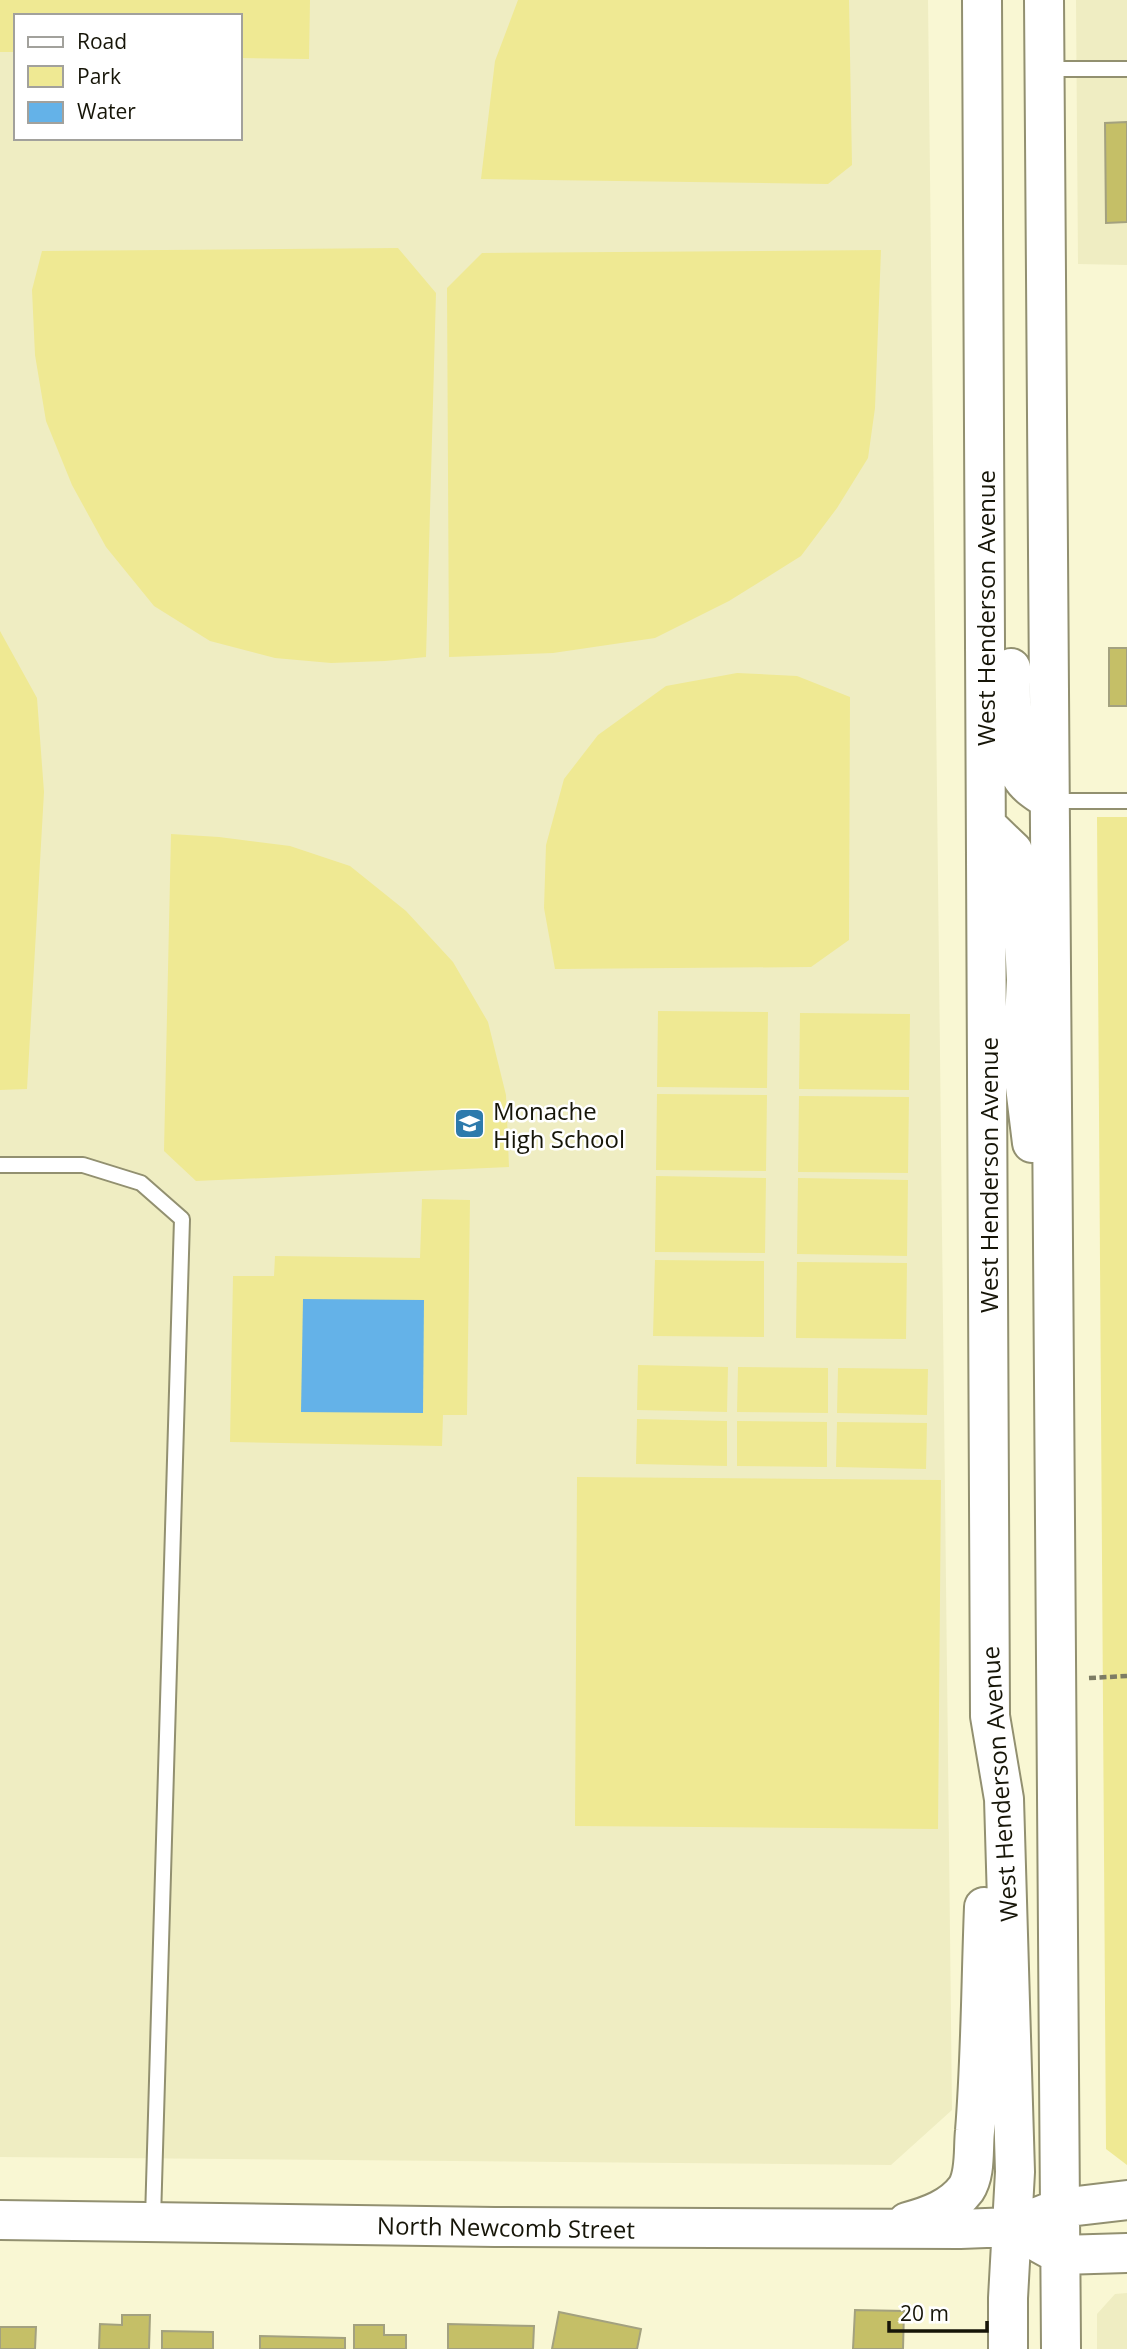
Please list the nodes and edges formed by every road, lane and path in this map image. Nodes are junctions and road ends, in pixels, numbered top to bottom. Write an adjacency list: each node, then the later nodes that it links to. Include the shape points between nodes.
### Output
1 (982, 0): 5 (main road, West Henderson Avenue)
2 (1044, 0): 3 (main road, West Henderson Avenue)
3 (1044, 69): 4 (lane); 6 (main road, West Henderson Avenue)
4 (1127, 69)
5 (984, 370): 6 (main road, via 1006,412 1017,764 1029,786); 8 (main road, West Henderson Avenue)
6 (1050, 801): 7 (lane); 10 (main road, West Henderson Avenue)
7 (1127, 801)
8 (986, 825): 10 (main road, via 1013,851 1022,896 1026,980 1022,1062 1031,1140); 11 (main road, West Henderson Avenue)
9 (0, 1165): 15 (lane, via 83,1165 141,1183 182,1219)
10 (1053, 1185): 13 (main road, West Henderson Avenue)
11 (990, 1716): 16 (main road, West Henderson Avenue, via 1004,1799 1015,2172); 17 (main road, via 972,2172 955,2201 929,2216)
12 (1127, 2200): 13 (main road, North Newcomb Street)
13 (1060, 2208): 16 (main road, North Newcomb Street); 19 (main road, West Henderson Avenue)
14 (0, 2220): 15 (main road, North Newcomb Street)
15 (153, 2222): 17 (main road, North Newcomb Street)
16 (1012, 2227): 17 (main road, North Newcomb Street); 19 (main road); 20 (main road, West Henderson Avenue)
17 (882, 2229)
18 (1127, 2253): 19 (main road)
19 (1061, 2255): 21 (main road, West Henderson Avenue)
20 (1008, 2349)
21 (1061, 2349)

